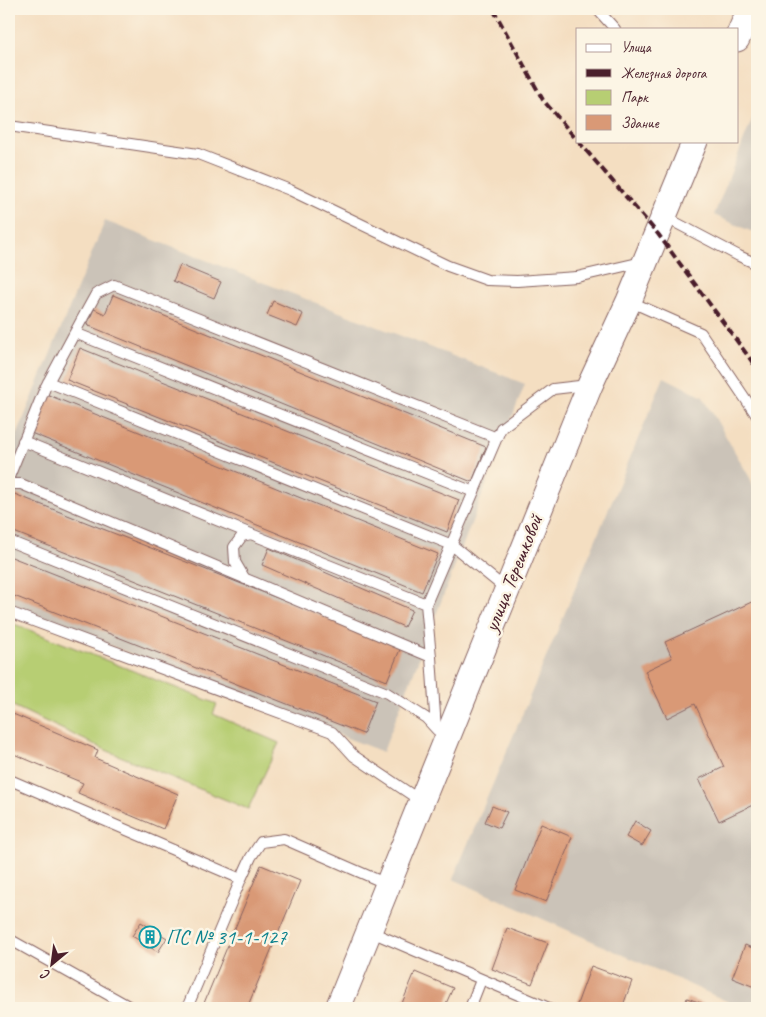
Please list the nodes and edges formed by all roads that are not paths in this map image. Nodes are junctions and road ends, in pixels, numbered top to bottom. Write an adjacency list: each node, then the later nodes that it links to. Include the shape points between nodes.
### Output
1 (597, 9): 3 (lane)
2 (750, 9): 4 (street)
3 (613, 28)
4 (738, 37)
5 (9, 126): 8 (lane, via 198,154 290,190 448,266 487,280 577,277)
6 (695, 142): 7 (street, улица Терешковой)
7 (665, 216): 8 (street, улица Терешковой); 9 (lane)
8 (645, 261): 10 (street, улица Терешковой)
9 (757, 264)
10 (629, 302): 13 (street, улица Терешковой); 14 (lane, via 701,333)
11 (74, 333): 12 (lane); 15 (lane, via 96,294 114,285 119,286); 19 (lane)
12 (48, 382): 16 (lane); 22 (lane)
13 (590, 385): 15 (lane, via 553,389 501,428); 24 (street, улица Терешковой)
14 (757, 416)
15 (497, 438): 19 (lane)
16 (23, 440): 17 (lane); 20 (lane)
17 (9, 476)
18 (9, 484): 23 (lane, via 21,484)
19 (474, 492): 22 (lane)
20 (251, 534): 23 (lane, via 242,536 234,547 235,562); 25 (lane)
21 (9, 541): 28 (lane, via 387,693 426,718)
22 (452, 545): 24 (lane); 25 (lane)
23 (245, 579): 27 (lane)
24 (507, 590): 28 (street, улица Терешковой)
25 (426, 604): 27 (lane)
26 (9, 612): 30 (lane, via 332,732 354,756)
27 (431, 657): 28 (lane)
28 (441, 735): 30 (street, улица Терешковой)
29 (9, 783): 31 (lane, via 10,780)
30 (421, 800): 32 (street, улица Терешковой)
31 (241, 879): 32 (lane, via 261,842 284,839); 37 (lane)
32 (387, 884): 33 (street, улица Терешковой)
33 (368, 931): 35 (lane); 38 (street, улица Терешковой)
34 (9, 939): 36 (lane)
35 (481, 980): 39 (lane); 40 (lane)
36 (132, 1008)
37 (187, 1008)
38 (338, 1008)
39 (470, 1008)
40 (549, 1008)

